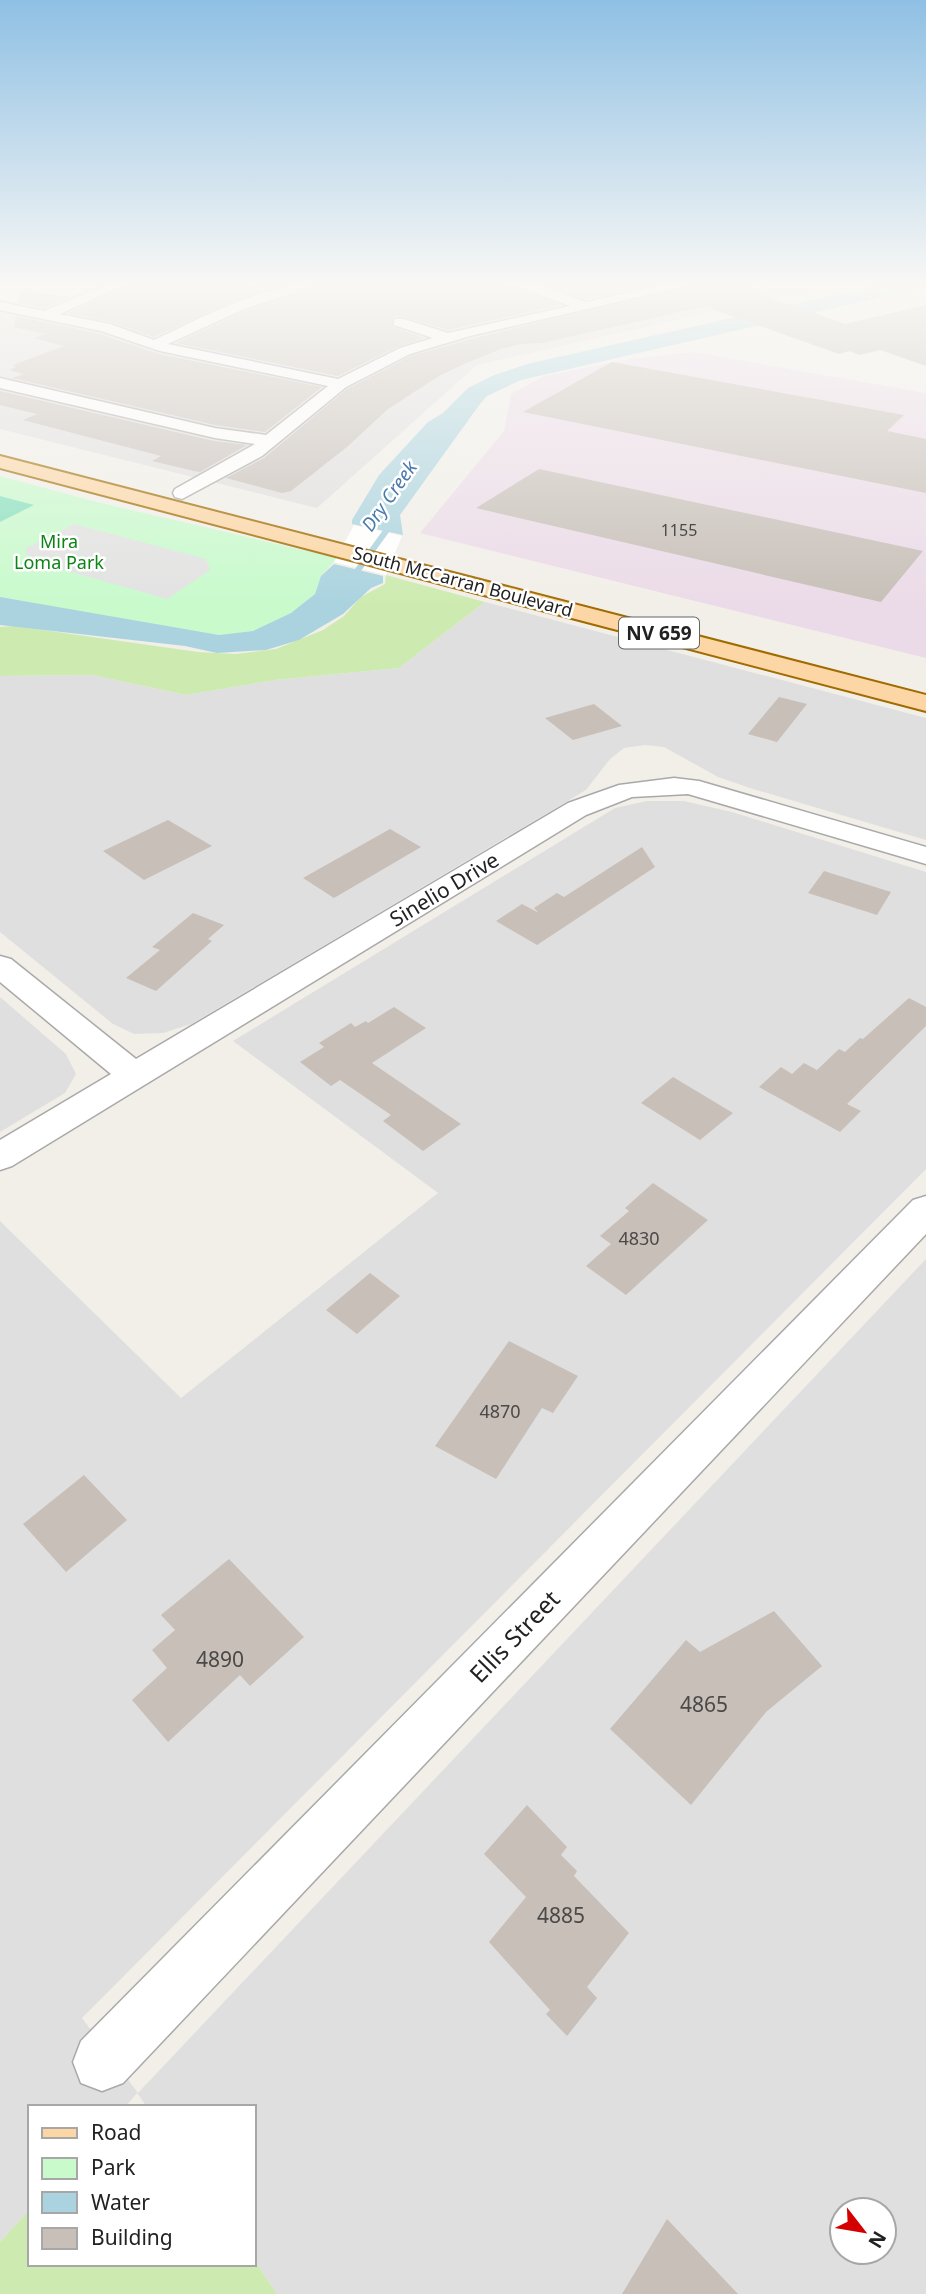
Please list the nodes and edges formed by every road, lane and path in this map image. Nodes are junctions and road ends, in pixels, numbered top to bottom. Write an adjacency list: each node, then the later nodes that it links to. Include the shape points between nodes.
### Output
1 (35, 391): 3 (street, via 215,433)
2 (331, 391): 3 (street)
3 (271, 441): 6 (street, via 234,467)
4 (0, 445): 6 (main road, South McCarran Boulevard / NV 659)
5 (0, 462): 7 (main road, South McCarran Boulevard / NV 659)
6 (182, 493): 7 (main road, South McCarran Boulevard / NV 659)
7 (345, 542): 8 (main road, South McCarran Boulevard / NV 659)
8 (394, 554): 9 (main road, South McCarran Boulevard / NV 659); 10 (main road, South McCarran Boulevard / NV 659)
9 (926, 684)
10 (926, 703)
11 (926, 856): 13 (street, Sinelio Drive, via 699,788 654,784 626,789 578,809)
12 (0, 966): 13 (street)
13 (135, 1076): 14 (street, Sinelio Drive)
14 (0, 1157)
15 (926, 1210): 16 (street, Ellis Street)
16 (103, 2062)

